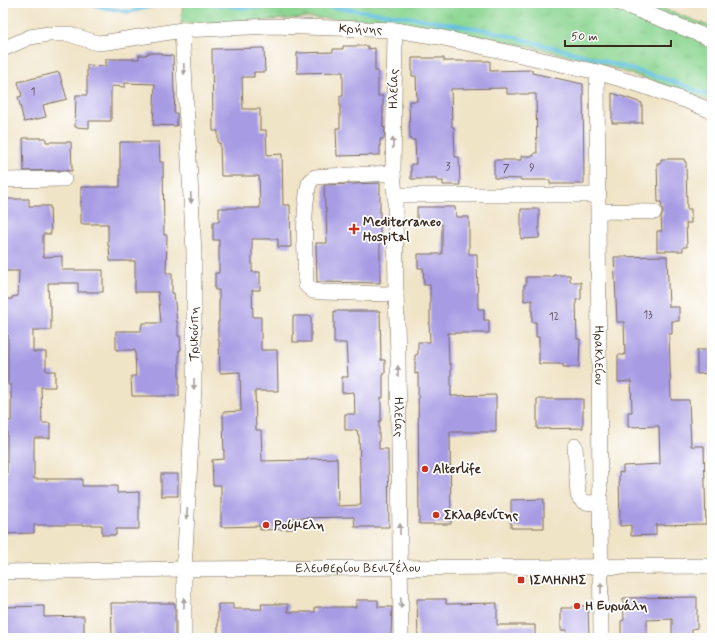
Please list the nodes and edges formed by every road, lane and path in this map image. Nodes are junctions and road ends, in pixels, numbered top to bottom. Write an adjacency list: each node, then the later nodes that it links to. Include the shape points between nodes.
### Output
1 (620, 3): 4 (street)
2 (182, 30): 3 (street, Κρήνης, via 273,26); 5 (street, Κρήνης, via 97,43 69,34 49,34 30,37); 21 (street, Τρικούπη, one-way to 21, via 194,253 194,388)
3 (395, 30): 6 (street, Κρήνης, via 439,37); 8 (street, Ηλείας, one-way to 3)
4 (712, 39)
5 (3, 49)
6 (597, 72): 7 (street, Κρήνης, via 687,101); 12 (street, Ηρακλείου)
7 (712, 112)
8 (393, 173): 11 (street, Ηλείας); 15 (street, via 315,177 308,183 305,265 306,285 313,291)
9 (3, 180): 10 (street)
10 (64, 180)
11 (395, 195): 12 (street); 15 (street, Ηλείας)
12 (599, 195): 13 (street, Ηρακλείου)
13 (599, 211): 14 (street); 17 (street, Ηρακλείου)
14 (654, 212)
15 (396, 293): 20 (street, Ηλείας, one-way to 15)
16 (575, 446): 17 (street, via 579,499 586,503)
17 (600, 502): 18 (street, Ηρακλείου)
18 (601, 566): 19 (street, Ελευθερίου Βενιζέλου); 20 (street, Ελευθερίου Βενιζέλου); 25 (street, Ηρακλείου, one-way to 18)
19 (712, 566)
20 (400, 568): 21 (street, Ελευθερίου Βενιζέλου); 24 (street, Ηλείας, one-way to 24)
21 (184, 569): 22 (street, Ελευθερίου Βενιζέλου); 23 (street, Τρικούπη, one-way to 21)
22 (3, 572)
23 (184, 638)
24 (401, 638)
25 (601, 638)

